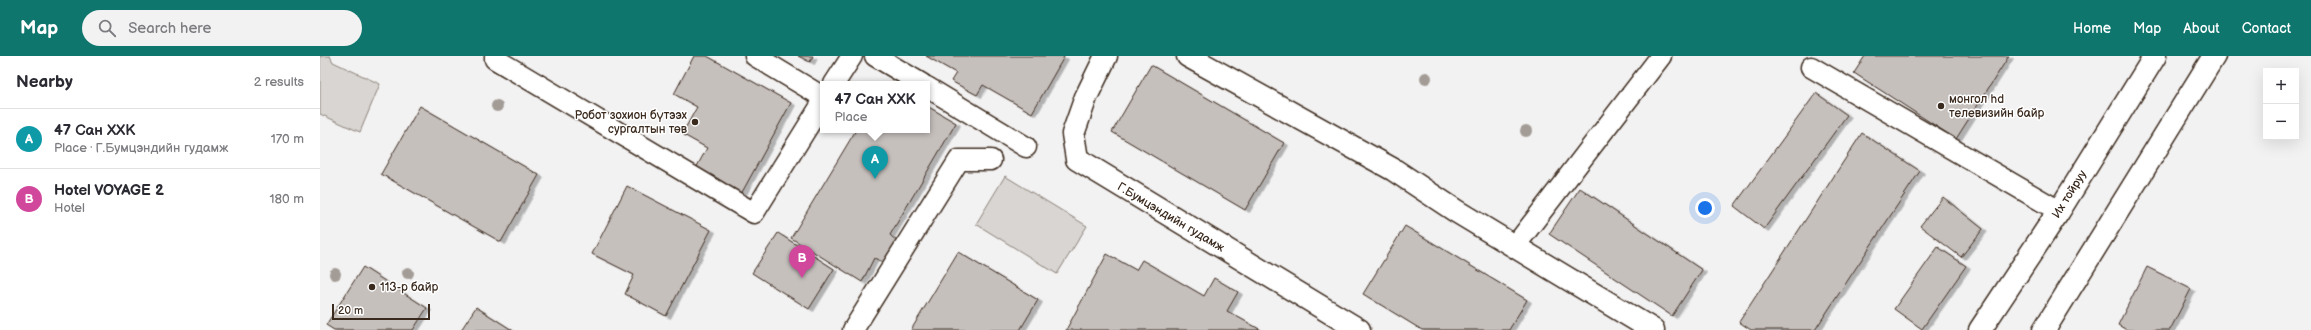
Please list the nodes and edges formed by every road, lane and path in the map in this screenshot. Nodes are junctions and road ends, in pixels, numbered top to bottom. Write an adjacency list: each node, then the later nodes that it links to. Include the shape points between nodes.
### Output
1 (495, 56): 15 (lane, via 495,59 754,213)
2 (755, 56): 14 (lane)
3 (852, 56): 11 (lane)
4 (876, 56): 12 (lane)
5 (1106, 56): 21 (street, Г.Бумцэндийн гудамж, via 1086,97 1073,134 1077,159)
6 (1188, 56): 19 (street, via 1394,170)
7 (1661, 56): 19 (lane)
8 (2155, 56): 18 (street, Их тойруу)
9 (2214, 56): 24 (street)
10 (1811, 67): 18 (lane)
11 (836, 81)
12 (917, 81)
13 (930, 89): 16 (lane)
14 (820, 95)
15 (820, 107)
16 (1026, 147)
17 (991, 160): 20 (lane, via 959,160)
18 (2059, 211): 23 (street, Их тойруу)
19 (1515, 246): 22 (street)
20 (853, 330)
21 (1359, 330)
22 (1652, 330)
23 (1980, 330)
24 (2044, 330)

